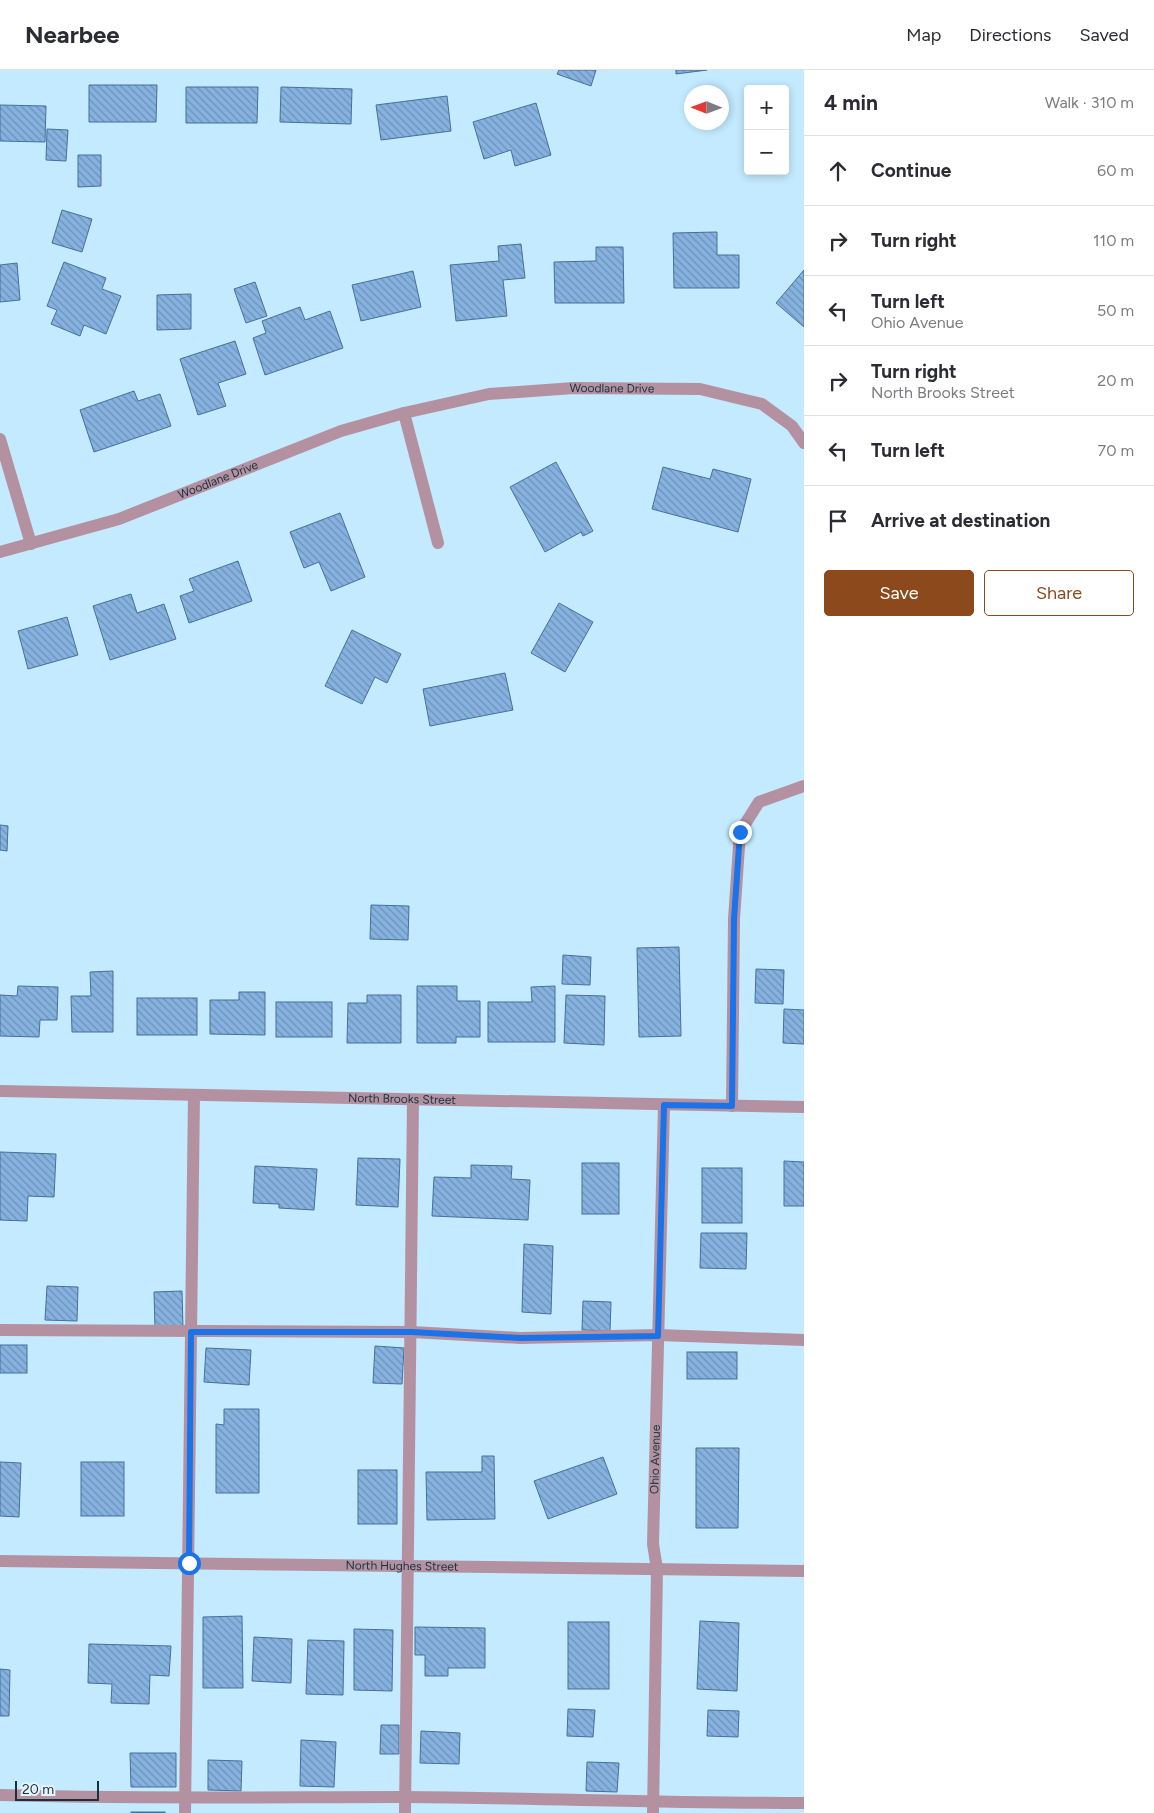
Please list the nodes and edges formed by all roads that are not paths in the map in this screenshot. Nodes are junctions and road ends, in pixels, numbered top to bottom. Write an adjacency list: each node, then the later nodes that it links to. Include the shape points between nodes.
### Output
1 (404, 413): 3 (street, Woodlane Drive, via 489,394 574,388 700,389 762,404 792,426); 4 (street); 5 (street, Woodlane Drive, via 341,431 119,519)
2 (0, 439): 5 (street)
3 (804, 443)
4 (438, 543)
5 (31, 544): 6 (street, Woodlane Drive)
6 (0, 552)
7 (804, 786): 12 (street, via 759,802 740,832 734,919)
8 (0, 1091): 9 (street, North Brooks Street)
9 (194, 1095): 10 (street, North Brooks Street); 15 (street)
10 (414, 1100): 11 (street, North Brooks Street); 16 (street)
11 (664, 1105): 12 (street, North Brooks Street); 17 (street, Ohio Avenue)
12 (732, 1106): 13 (street, North Brooks Street)
13 (804, 1107)
14 (0, 1330): 15 (street)
15 (191, 1332): 16 (street); 20 (street)
16 (412, 1332): 17 (street, via 520,1338); 21 (street)
17 (658, 1336): 18 (street); 22 (street, Ohio Avenue, via 653,1544)
18 (804, 1340)
19 (0, 1561): 20 (street, North Hughes Street)
20 (189, 1563): 21 (street, North Hughes Street); 25 (street)
21 (409, 1566): 22 (street, North Hughes Street); 26 (street)
22 (657, 1569): 23 (street, North Hughes Street); 28 (street, Ohio Avenue)
23 (804, 1571)
24 (0, 1795): 25 (street)
25 (185, 1798): 26 (street); 29 (street)
26 (406, 1798): 28 (street); 30 (street)
27 (804, 1803): 28 (street)
28 (653, 1808)
29 (185, 1813)
30 (405, 1813)

